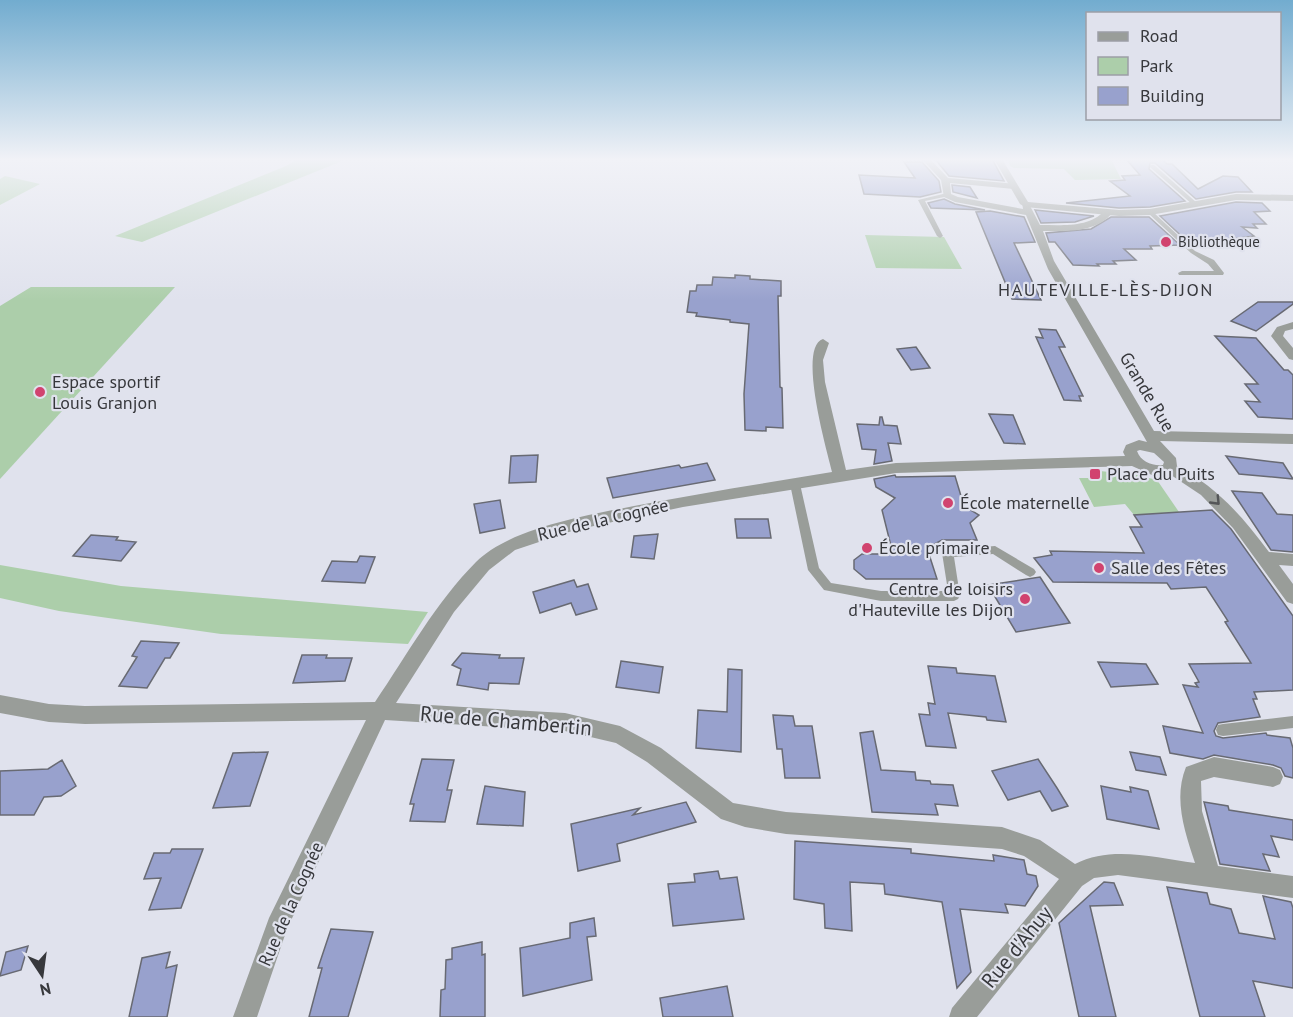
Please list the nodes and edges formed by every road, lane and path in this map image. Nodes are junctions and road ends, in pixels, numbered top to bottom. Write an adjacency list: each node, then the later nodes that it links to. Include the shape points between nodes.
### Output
1 (924, 206): 8 (lane)
2 (1016, 206): 4 (street)
3 (1181, 206): 6 (street)
4 (1028, 208): 5 (street); 7 (street, Grande Rue)
5 (1108, 212): 6 (street); 7 (street, via 1102,219 1084,225)
6 (1150, 212): 9 (lane, via 1220,273)
7 (1039, 228): 13 (street, Grande Rue, via 1053,269)
8 (940, 236)
9 (1182, 273)
10 (1293, 325): 12 (street, via 1281,329 1277,336)
11 (823, 344): 18 (street, via 817,360 819,382)
12 (1293, 356)
13 (1150, 435): 14 (street); 15 (street, Grande Rue)
14 (1293, 439)
15 (1158, 448): 16 (street, via 1134,446 1130,452); 17 (street, Grande Rue, via 1171,461)
16 (1135, 461): 17 (street, Rue de la Cognée, via 1153,470); 18 (street, Rue de la Cognée, via 896,468)
17 (1169, 468): 20 (street, one-way to 20, via 1212,496)
18 (840, 476): 19 (street, Rue de la Cognée)
19 (795, 484): 22 (lane, via 814,570 828,587 881,596 954,596 948,553 995,550); 25 (street, Rue de la Cognée, via 574,524 509,546 483,565 462,588)
20 (1264, 558): 21 (street); 23 (street)
21 (1293, 560)
22 (1030, 572)
23 (1293, 597)
24 (0, 704): 25 (street, Rue de Chambertin, via 85,715)
25 (380, 711): 30 (street, Rue de Chambertin, via 534,719 600,729 641,746 728,813 786,823 1002,838 1042,852); 32 (street, Rue de la Cognée, via 278,926)
26 (1293, 722): 27 (lane)
27 (1223, 730)
28 (1273, 777): 29 (street, via 1214,767 1193,774 1189,786 1191,807)
29 (1210, 876): 30 (street, via 1118,864 1096,865); 31 (street)
30 (1074, 878): 33 (street, Rue d'Ahuy)
31 (1293, 887)
32 (245, 1017)
33 (961, 1017)

